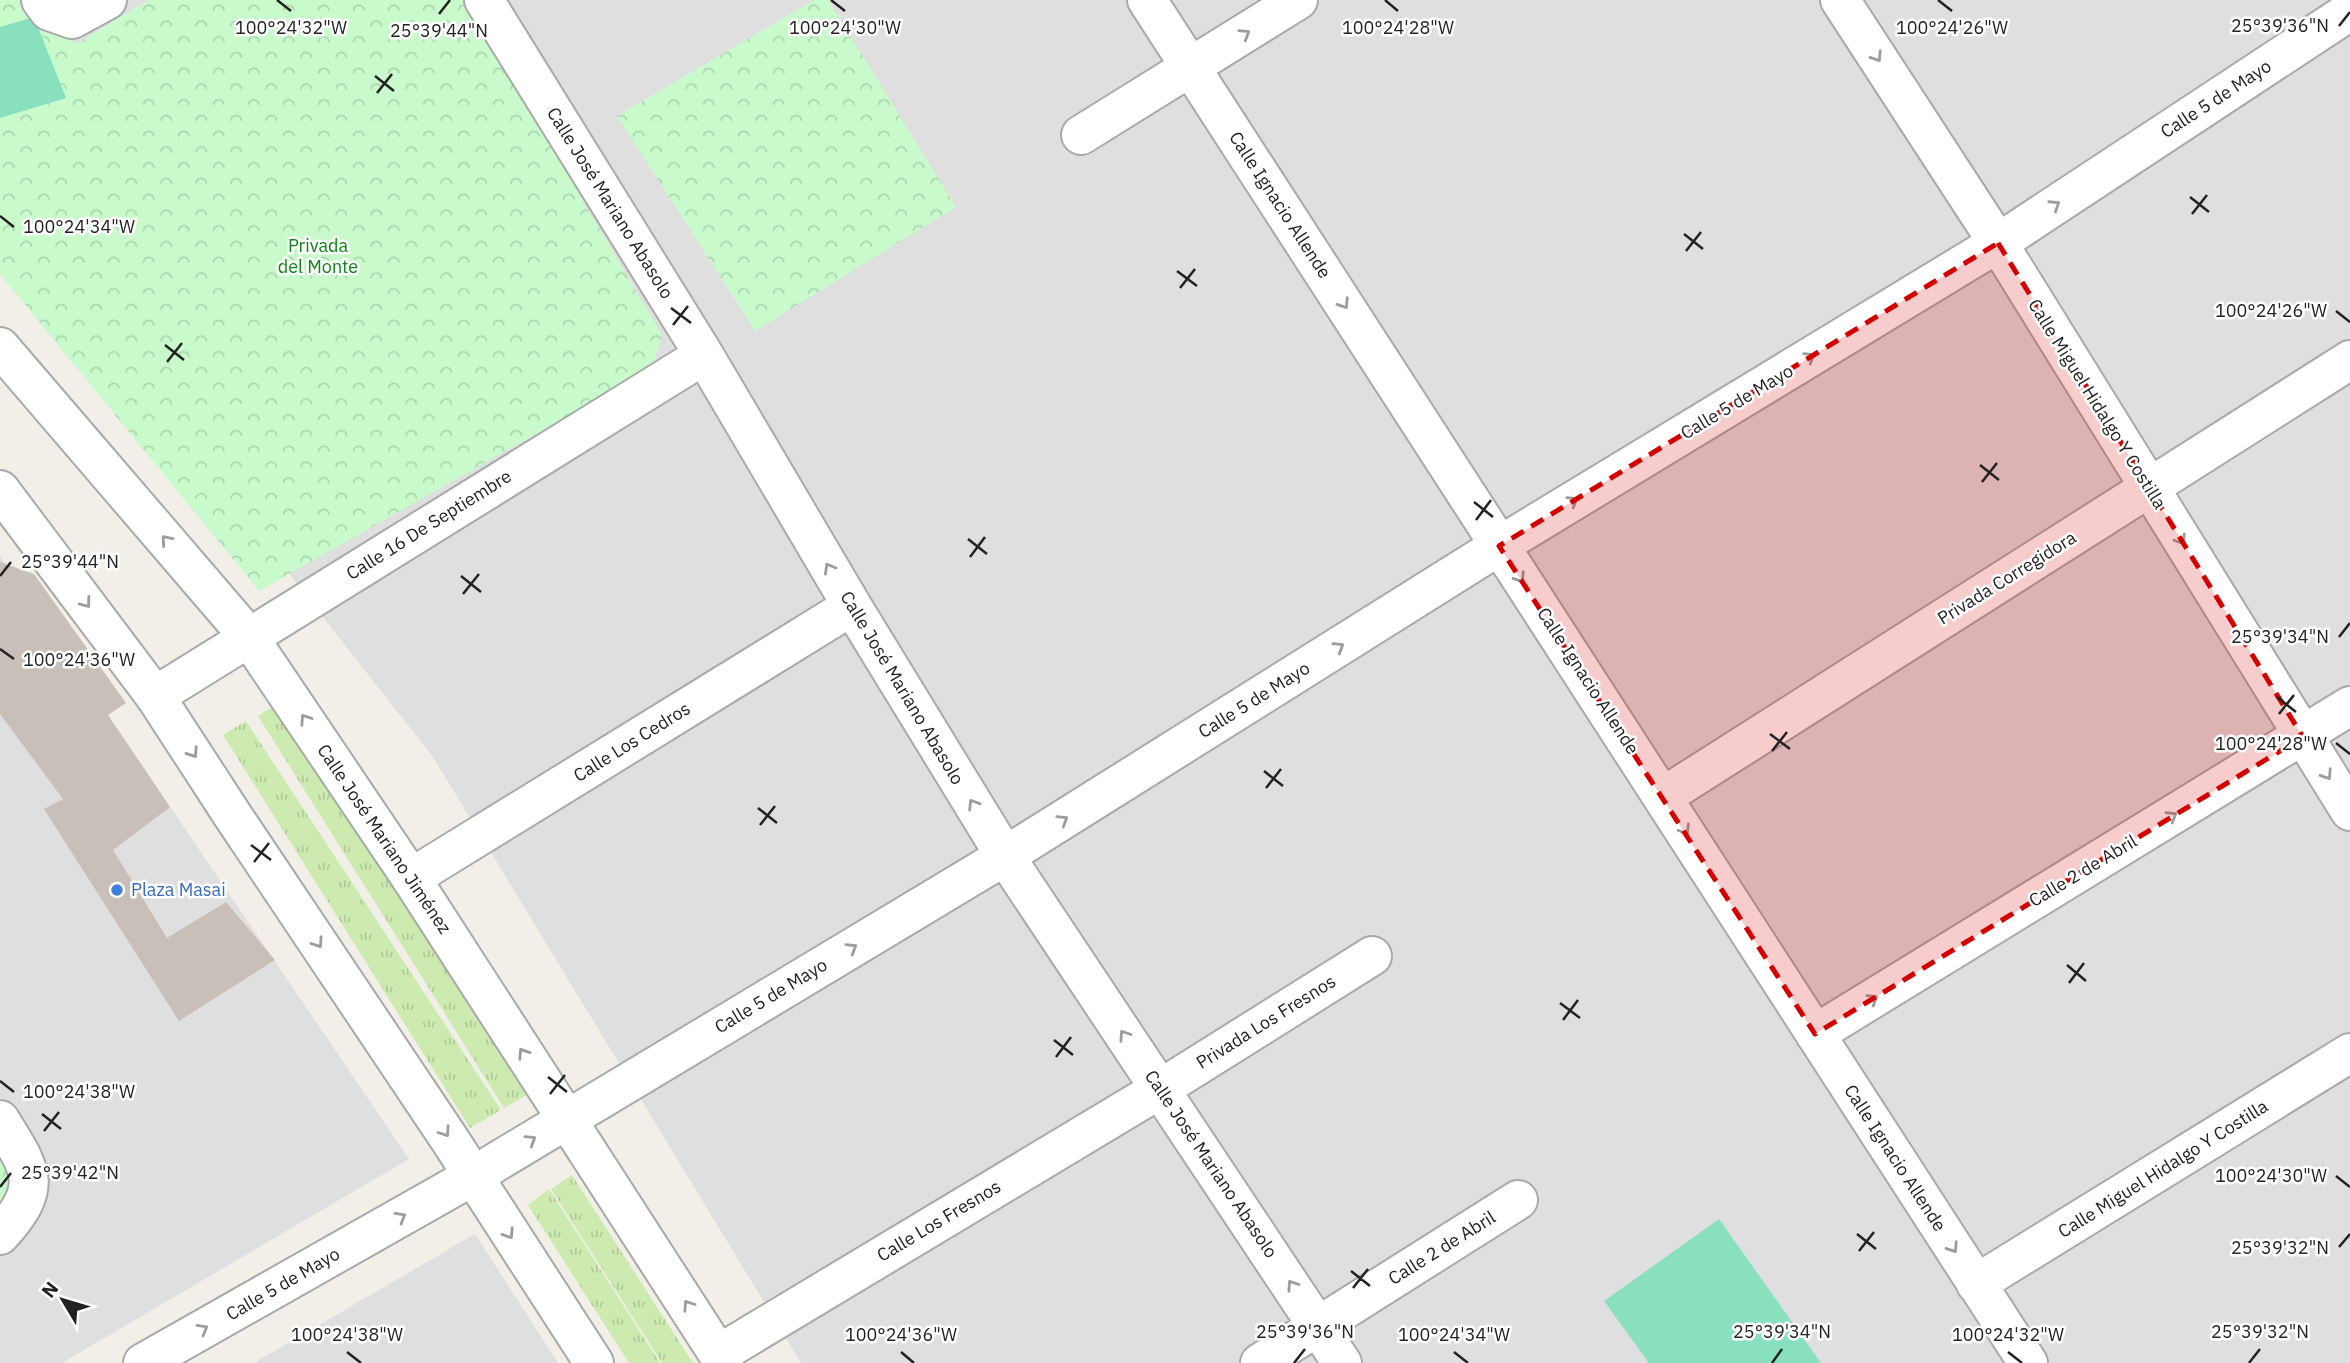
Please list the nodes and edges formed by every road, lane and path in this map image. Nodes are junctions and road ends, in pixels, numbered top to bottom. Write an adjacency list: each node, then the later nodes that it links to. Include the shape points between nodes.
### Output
1 (107, 0): 6 (street, via 72,19)
2 (484, 0): 12 (street, Calle José Mariano Abasolo)
3 (1147, 0): 8 (street, Calle Ignacio Allende)
4 (1298, 0): 8 (street, one-way to 4)
5 (1840, 0): 10 (street, Calle Miguel Hidalgo Y Costilla, one-way to 10)
6 (45, 6)
7 (2350, 11): 10 (street, Calle 5 de Mayo, one-way to 7)
8 (1191, 68): 9 (street); 16 (street, Calle Ignacio Allende, one-way to 16)
9 (1082, 135)
10 (1998, 243): 14 (street, Calle Miguel Hidalgo Y Costilla); 16 (street, Calle 5 de Mayo, one-way to 10)
11 (0, 346): 18 (street, Calle José Mariano Jiménez, one-way to 11)
12 (704, 355): 17 (street, Calle José Mariano Abasolo, one-way to 12); 18 (street, Calle 16 De Septiembre)
13 (2350, 360): 14 (street, Privada Corregidora)
14 (2148, 488): 21 (street, Calle Miguel Hidalgo Y Costilla, one-way to 21); 22 (street, Privada Corregidora)
15 (0, 490): 19 (street, one-way to 19)
16 (1499, 546): 22 (street, Calle Ignacio Allende, one-way to 22); 24 (street, Calle 5 de Mayo, one-way to 16)
17 (852, 606): 24 (street, Calle José Mariano Abasolo, one-way to 17); 25 (street, Calle Los Cedros)
18 (248, 636): 19 (street, Calle 16 De Septiembre); 25 (street, Calle José Mariano Jiménez, one-way to 18)
19 (155, 696): 32 (street, one-way to 32)
20 (2350, 706): 21 (street, Calle 2 de Abril)
21 (2302, 737): 23 (street, Calle Miguel Hidalgo Y Costilla, one-way to 23); 27 (street, Calle 2 de Abril, one-way to 21)
22 (1664, 796): 27 (street, Calle Ignacio Allende, one-way to 27)
23 (2350, 811)
24 (1005, 856): 29 (street, Calle José Mariano Abasolo, one-way to 24); 30 (street, Calle 5 de Mayo, one-way to 24)
25 (411, 878): 30 (street, Calle José Mariano Jiménez, one-way to 25)
26 (1372, 956): 29 (street, Privada Los Fresnos)
27 (1815, 1034): 35 (street, Calle Ignacio Allende, one-way to 35)
28 (2350, 1052): 35 (street, Calle Miguel Hidalgo Y Costilla)
29 (1160, 1089): 36 (street, Calle José Mariano Abasolo, one-way to 29); 37 (street, Calle Los Fresnos)
30 (565, 1119): 32 (street, Calle 5 de Mayo, one-way to 30); 37 (street, Calle José Mariano Jiménez, one-way to 30)
31 (0, 1120): 34 (street, via 27,1164 30,1185 17,1216)
32 (473, 1176): 38 (street, Calle 5 de Mayo, one-way to 32); 39 (street, one-way to 39)
33 (1518, 1200): 36 (street, Calle 2 de Abril)
34 (0, 1235)
35 (1976, 1284): 42 (street, Calle Ignacio Allende)
36 (1319, 1326): 40 (street, Calle 2 de Abril); 41 (street, Calle José Mariano Abasolo)
37 (722, 1358)
38 (143, 1363)
39 (594, 1363)
40 (1260, 1363)
41 (1342, 1363)
42 (2028, 1363)

